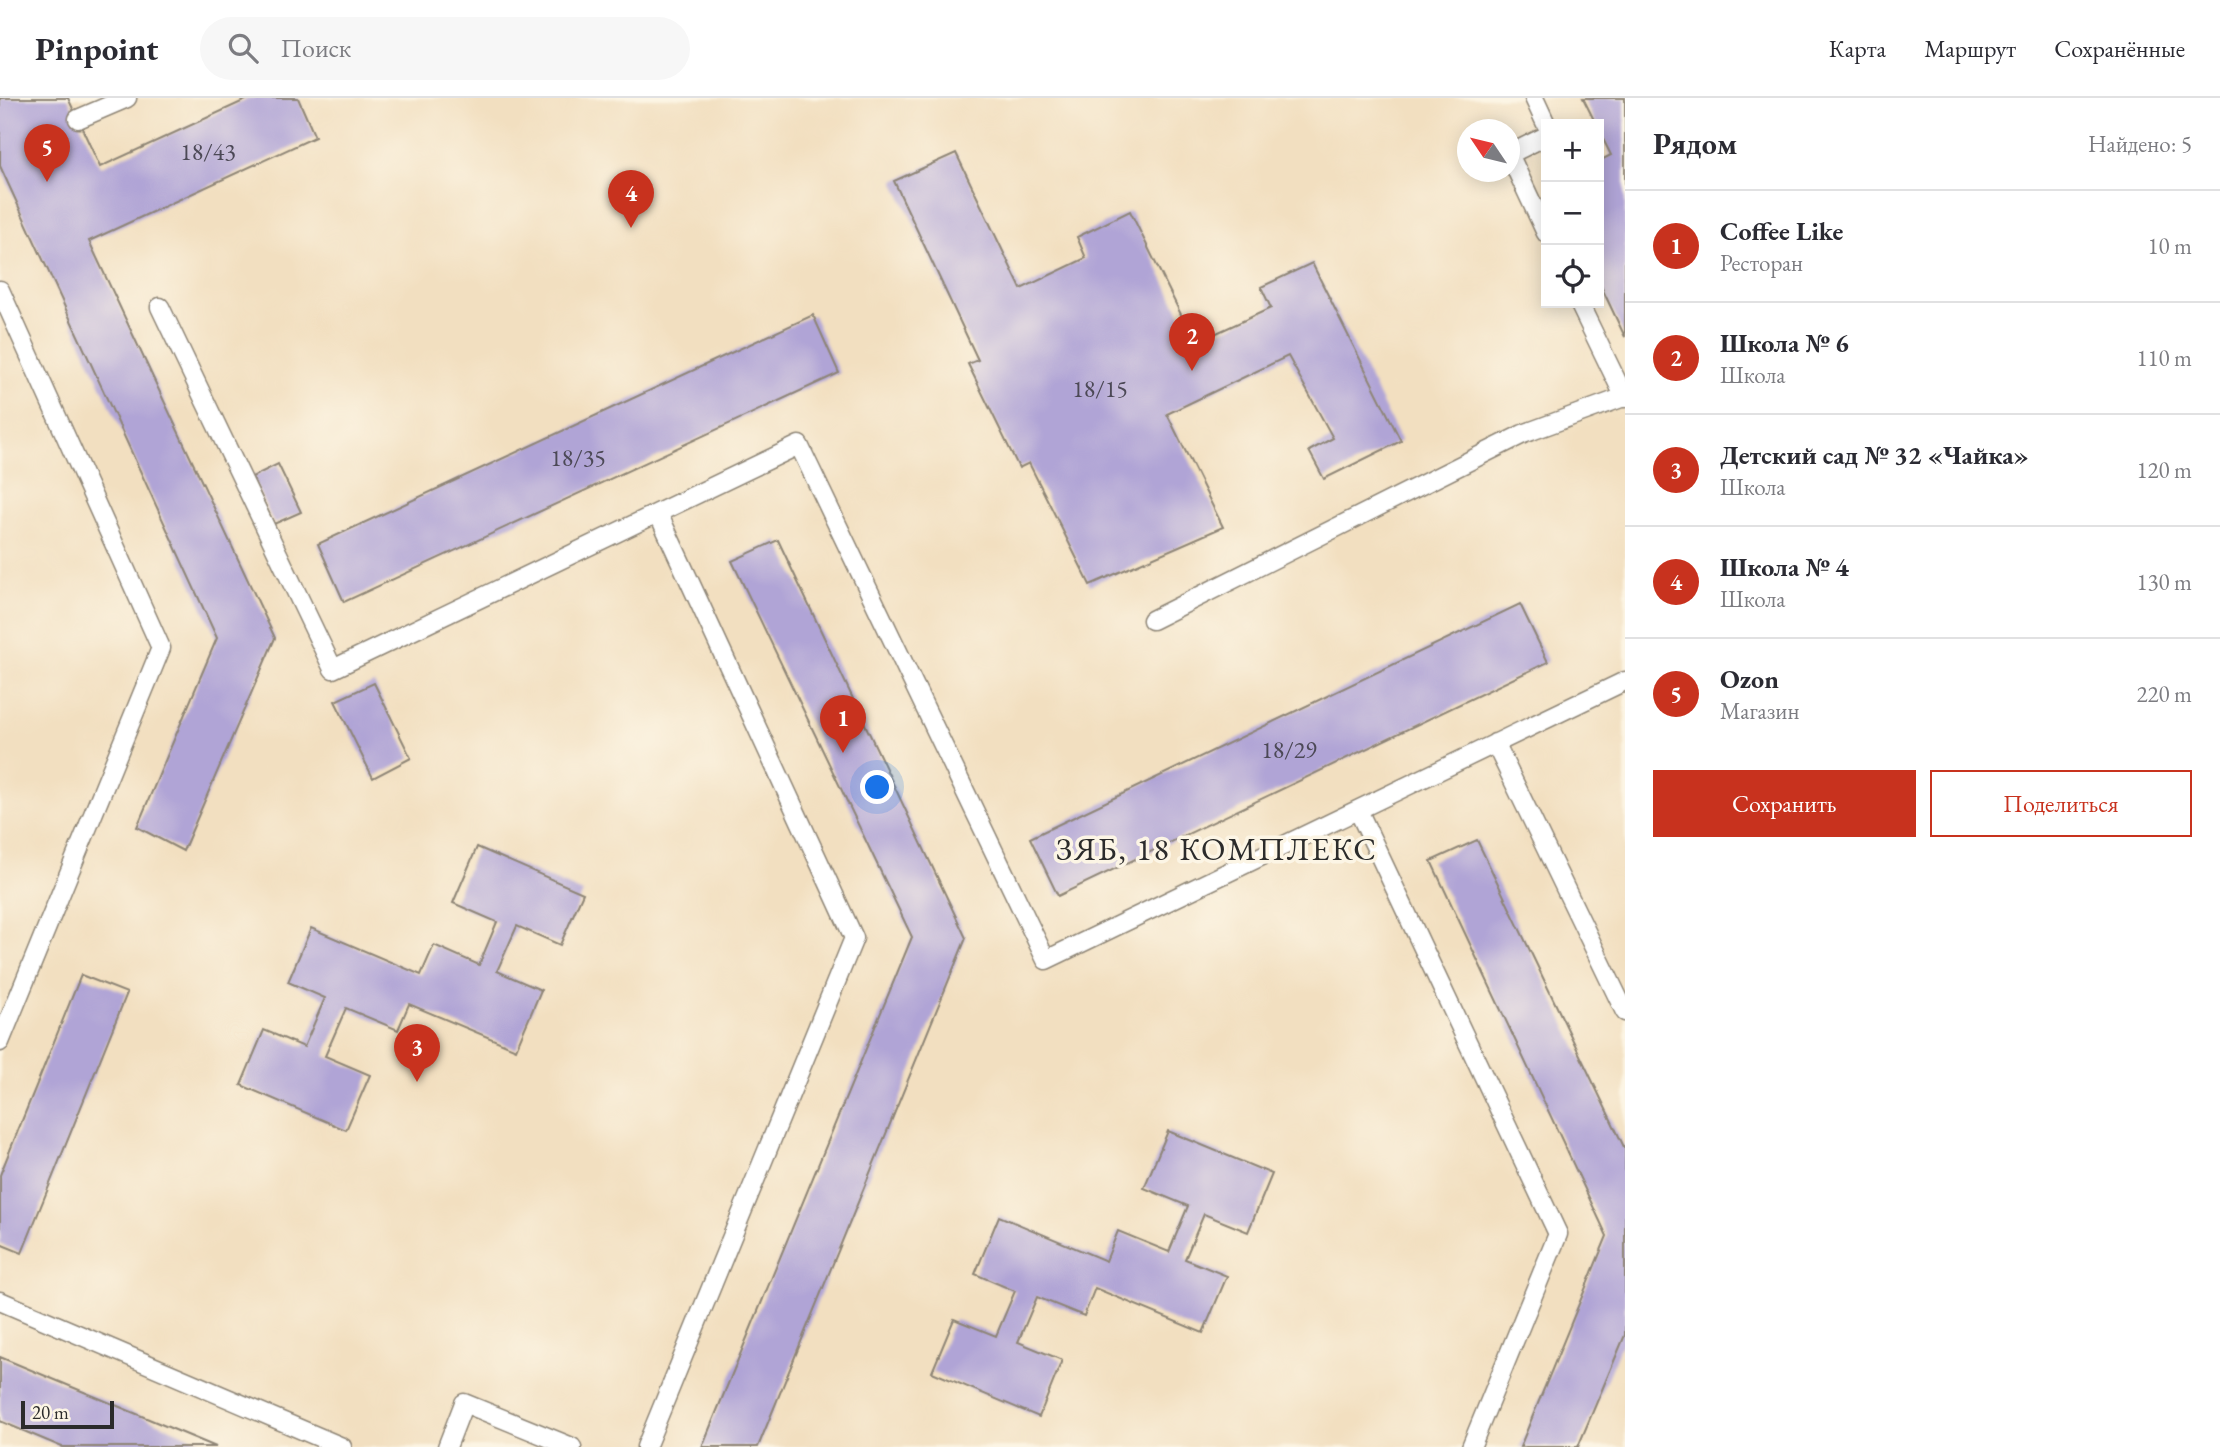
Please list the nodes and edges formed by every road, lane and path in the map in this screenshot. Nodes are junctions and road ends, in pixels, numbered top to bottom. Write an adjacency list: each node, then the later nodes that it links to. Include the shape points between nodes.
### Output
1 (127, 98): 4 (lane)
2 (1534, 98): 3 (lane)
3 (1544, 119)
4 (78, 120)
5 (1541, 139): 6 (lane)
6 (1520, 150)
7 (1520, 177): 8 (lane)
8 (1541, 222)
9 (0, 290): 19 (lane, via 161,648)
10 (160, 307): 13 (lane, via 333,669)
11 (1582, 308): 12 (lane)
12 (1625, 397): 14 (lane, via 1523,434)
13 (658, 513): 17 (lane, via 799,445 1046,960); 24 (lane, via 854,938)
14 (1152, 620)
15 (1625, 681): 16 (lane)
16 (1495, 743): 17 (lane); 18 (lane)
17 (1358, 810): 25 (lane, via 1558,1234)
18 (1625, 1012)
19 (0, 1042)
20 (0, 1301): 21 (lane)
21 (342, 1447)
22 (447, 1447): 23 (lane, via 464,1403)
23 (572, 1447)
24 (646, 1447)
25 (1472, 1447)

